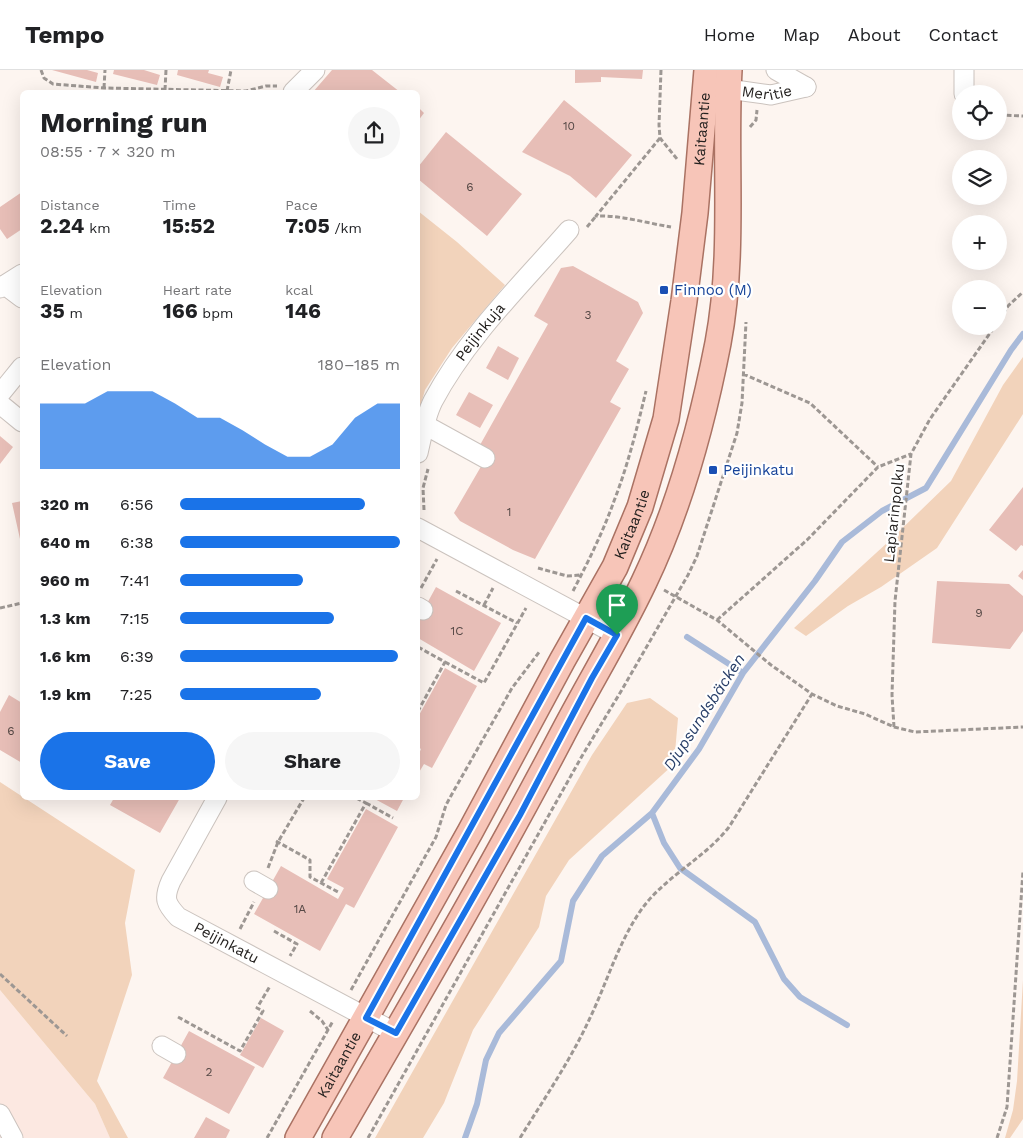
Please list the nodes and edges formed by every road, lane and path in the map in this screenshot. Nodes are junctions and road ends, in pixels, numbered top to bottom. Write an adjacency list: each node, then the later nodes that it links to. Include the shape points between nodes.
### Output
1 (41, 70): 11 (path, via 44,78 53,84)
2 (105, 70): 11 (path)
3 (166, 70): 12 (path)
4 (231, 70): 13 (path)
5 (661, 70): 19 (path)
6 (776, 70): 9 (street, Meritie, via 806,87 771,95)
7 (964, 70): 10 (street)
8 (311, 72): 16 (street)
9 (717, 75): 54 (main road, Kaitaantie, via 666,419 640,507 615,567); 57 (main road, Kaitaantie, via 728,267 718,342 689,462 670,520)
10 (964, 85)
11 (104, 88): 12 (path)
12 (165, 90): 13 (path)
13 (227, 90)
14 (250, 90): 15 (path, via 266,86)
15 (288, 90)
16 (296, 90)
17 (1007, 115): 18 (path)
18 (1023, 116)
19 (660, 138): 20 (path, via 677,159); 21 (path)
20 (678, 152)
21 (596, 216): 22 (path); 23 (path, via 613,215 671,227)
22 (576, 230): 37 (street, Peijinkuja, via 488,322 459,359 432,403)
23 (670, 234)
24 (20, 275): 25 (street)
25 (2, 286): 27 (street)
26 (1023, 292): 28 (path)
27 (20, 297)
28 (1007, 308)
29 (988, 335): 39 (path, Lapiarinpolku, via 930,419)
30 (745, 356): 32 (path)
31 (20, 369): 34 (street)
32 (744, 374): 41 (path, via 810,403); 48 (path, via 737,433 697,556)
33 (648, 383): 45 (path, via 615,500)
34 (0, 394)
35 (0, 404): 36 (street)
36 (20, 420)
37 (431, 429): 38 (street, Peijinkuja); 40 (street); 42 (path, via 423,488)
38 (420, 449)
39 (911, 454): 41 (path); 63 (path, Lapiarinpolku, via 895,601)
40 (486, 458)
41 (878, 467): 55 (path, via 807,540)
42 (424, 510)
43 (420, 529): 54 (street)
44 (440, 554): 49 (path)
45 (581, 575)
46 (495, 585): 51 (path)
47 (456, 590): 51 (path)
48 (676, 596): 55 (path); 89 (path, via 582,756)
49 (420, 602)
50 (20, 603): 52 (path)
51 (484, 605): 56 (path)
52 (0, 608)
53 (526, 608): 56 (path)
54 (586, 618): 57 (street); 81 (main road, Kaitaantie)
55 (717, 620): 61 (path)
56 (517, 623): 60 (path, via 484,683)
57 (617, 635): 82 (main road, Kaitaantie, via 520,815)
58 (420, 648): 60 (path)
59 (541, 650): 79 (path, via 512,688 446,805 436,837)
60 (445, 662): 62 (path)
61 (812, 694): 63 (path); 90 (path, via 720,839 676,875 639,912 585,1029)
62 (420, 707)
63 (894, 727): 64 (path, via 915,732)
64 (1023, 727)
65 (216, 800): 79 (street, Peijinkatu, via 170,881 166,892 167,905 178,917)
66 (303, 800): 70 (path)
67 (360, 800): 68 (path)
68 (366, 803): 69 (path); 72 (path)
69 (393, 818)
70 (277, 842): 72 (path, via 310,860 310,877); 75 (path)
71 (1023, 872): 91 (path, via 1007,1107)
72 (321, 883): 73 (path)
73 (338, 892)
74 (274, 931): 76 (path, via 297,944)
75 (238, 933)
76 (287, 960)
77 (0, 974): 83 (path)
78 (270, 986): 80 (path, via 257,1008 263,1011 240,1051)
79 (342, 1005): 81 (street, Peijinkatu); 86 (path)
80 (178, 1017)
81 (366, 1018): 82 (street, Peijinkatu); 87 (main road, Kaitaantie)
82 (396, 1033): 88 (main road, Kaitaantie)
83 (67, 1036)
84 (0, 1114): 85 (street)
85 (13, 1138)
86 (267, 1138)
87 (298, 1138)
88 (335, 1138)
89 (368, 1138)
90 (520, 1138)
91 (997, 1138)

